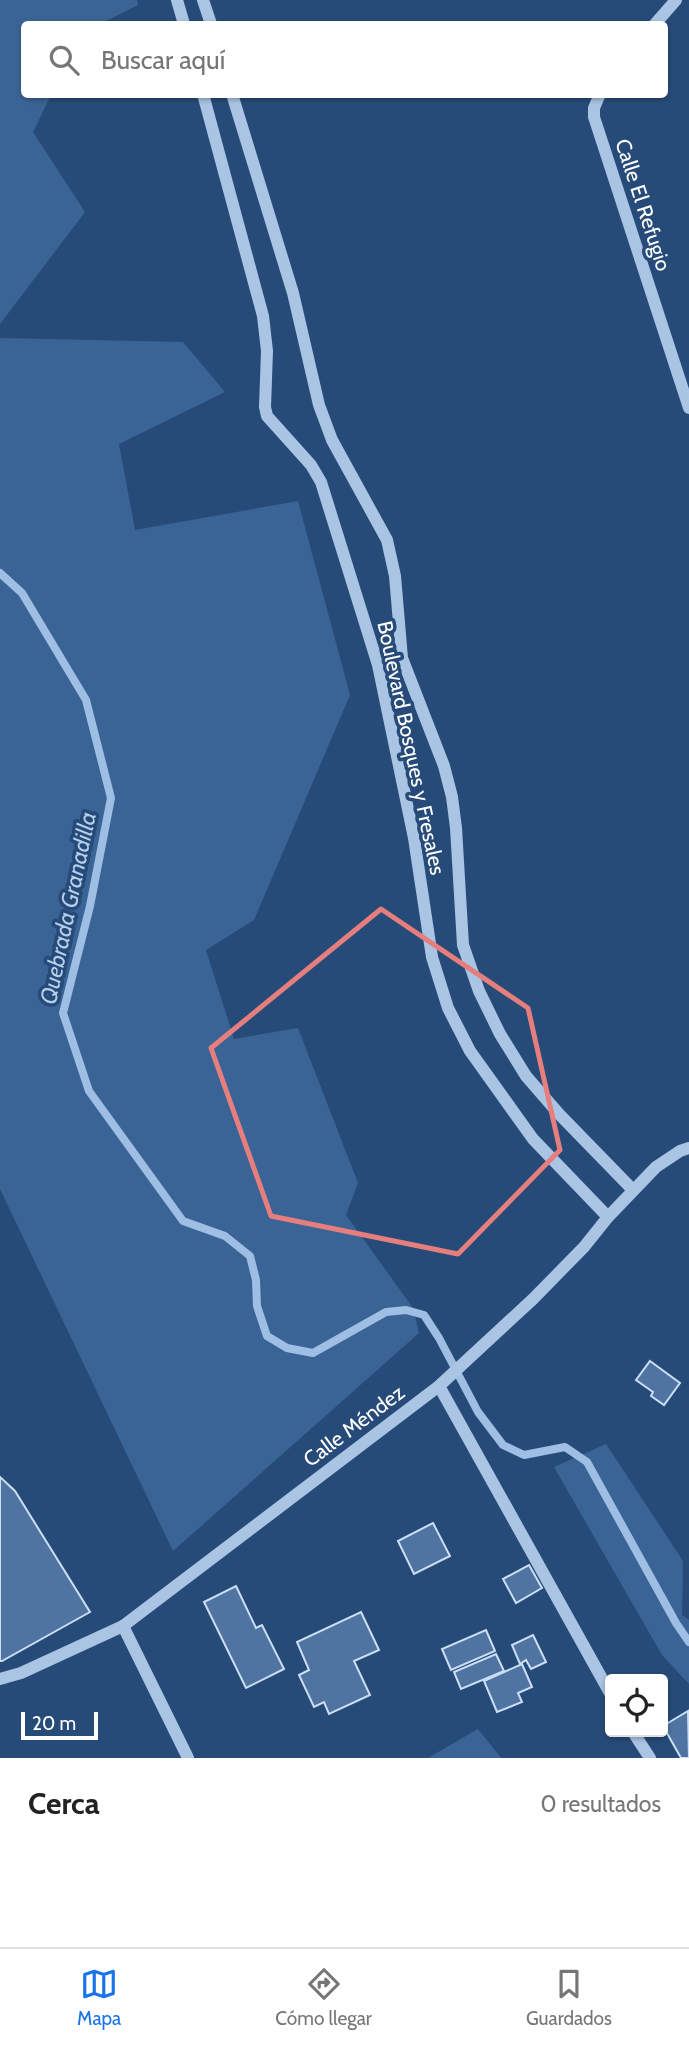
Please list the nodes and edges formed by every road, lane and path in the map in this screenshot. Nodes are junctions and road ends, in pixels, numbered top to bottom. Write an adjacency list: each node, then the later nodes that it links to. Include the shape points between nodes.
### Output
1 (177, 0): 4 (street)
2 (203, 0): 5 (street)
3 (676, 0): 6 (street)
4 (183, 21)
5 (210, 21)
6 (658, 21)
7 (204, 98): 13 (street, Boulevard Bosques y Fresales, via 263,316 267,416 321,481 374,652 414,838 432,957 448,1008 470,1051 533,1139)
8 (233, 98): 12 (street, Boulevard Bosques y Fresales, via 293,293 319,405 392,558 402,658 452,797 462,940 475,981 526,1076)
9 (598, 98): 10 (street, Calle El Refugio, via 594,117)
10 (689, 408)
11 (689, 1148): 12 (street, Calle Méndez, via 656,1167)
12 (633, 1190): 13 (street, Calle Méndez)
13 (608, 1217): 14 (street, Calle Méndez, via 533,1299)
14 (439, 1386): 15 (street, Calle Méndez); 17 (street)
15 (123, 1626): 16 (street, Calle Méndez); 19 (street)
16 (0, 1679)
17 (605, 1684)
18 (636, 1737): 20 (street)
19 (188, 1758)
20 (650, 1758)

